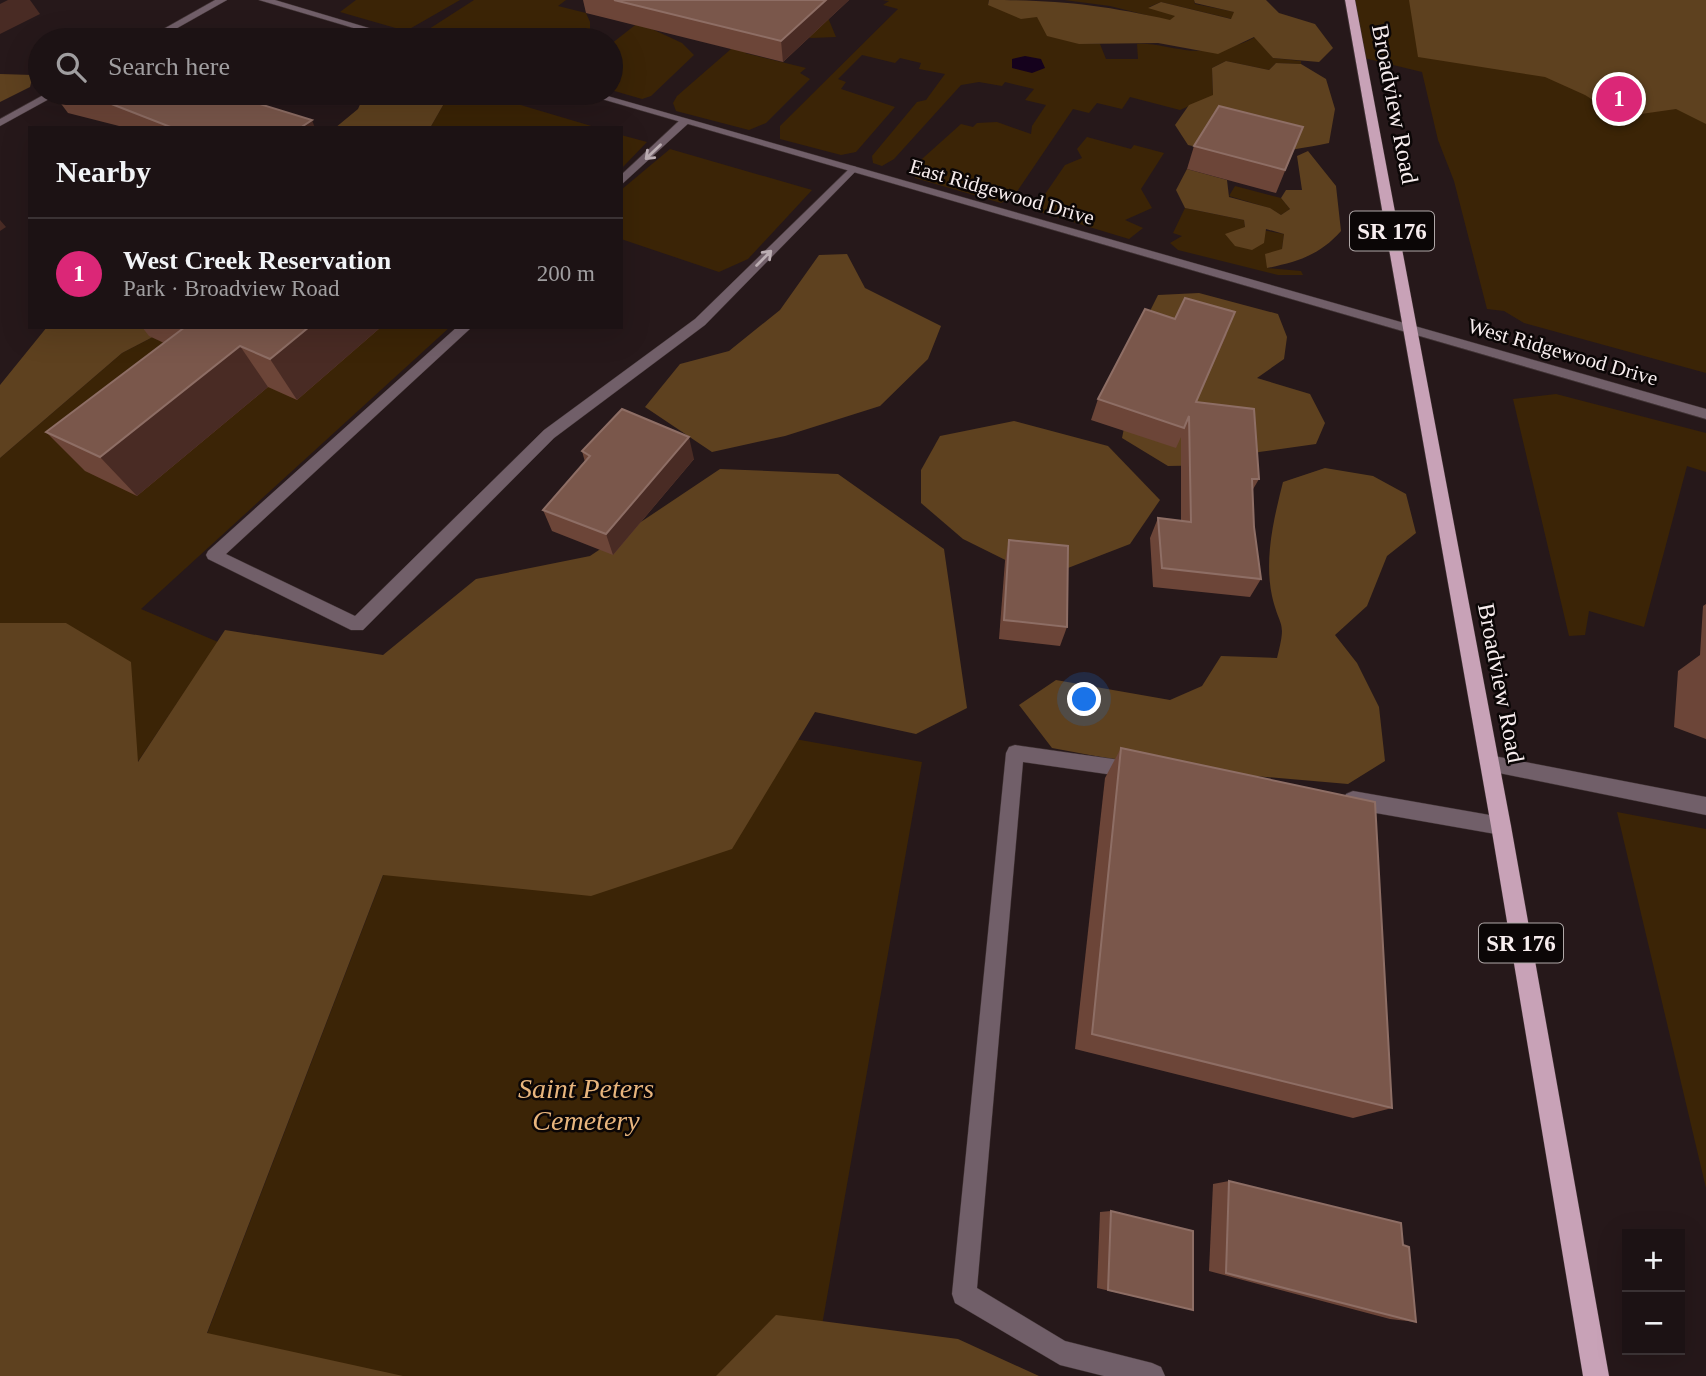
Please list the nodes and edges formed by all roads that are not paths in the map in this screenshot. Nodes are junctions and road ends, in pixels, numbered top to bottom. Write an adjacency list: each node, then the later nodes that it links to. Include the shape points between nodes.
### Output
1 (222, 0): 4 (street)
2 (264, 0): 5 (street)
3 (1350, 0): 13 (main road, Broadview Road / SR 176)
4 (171, 28)
5 (362, 28)
6 (623, 103): 8 (street, East Ridgewood Drive)
7 (33, 105): 9 (street)
8 (685, 121): 10 (street, East Ridgewood Drive); 11 (street, one-way to 11)
9 (0, 123)
10 (852, 169): 12 (street, one-way to 10, via 214,555 357,625 549,434 700,322); 13 (street, East Ridgewood Drive)
11 (623, 180)
12 (463, 329)
13 (1408, 329): 14 (street, West Ridgewood Drive); 15 (main road, Broadview Road / SR 176)
14 (1706, 414)
15 (1489, 763): 18 (street); 19 (main road, Broadview Road / SR 176)
16 (1153, 772): 20 (street, via 1015,753 964,1294 1060,1352)
17 (1333, 797): 19 (street)
18 (1706, 806)
19 (1501, 826): 21 (main road, Broadview Road / SR 176)
20 (1152, 1376)
21 (1596, 1376)

